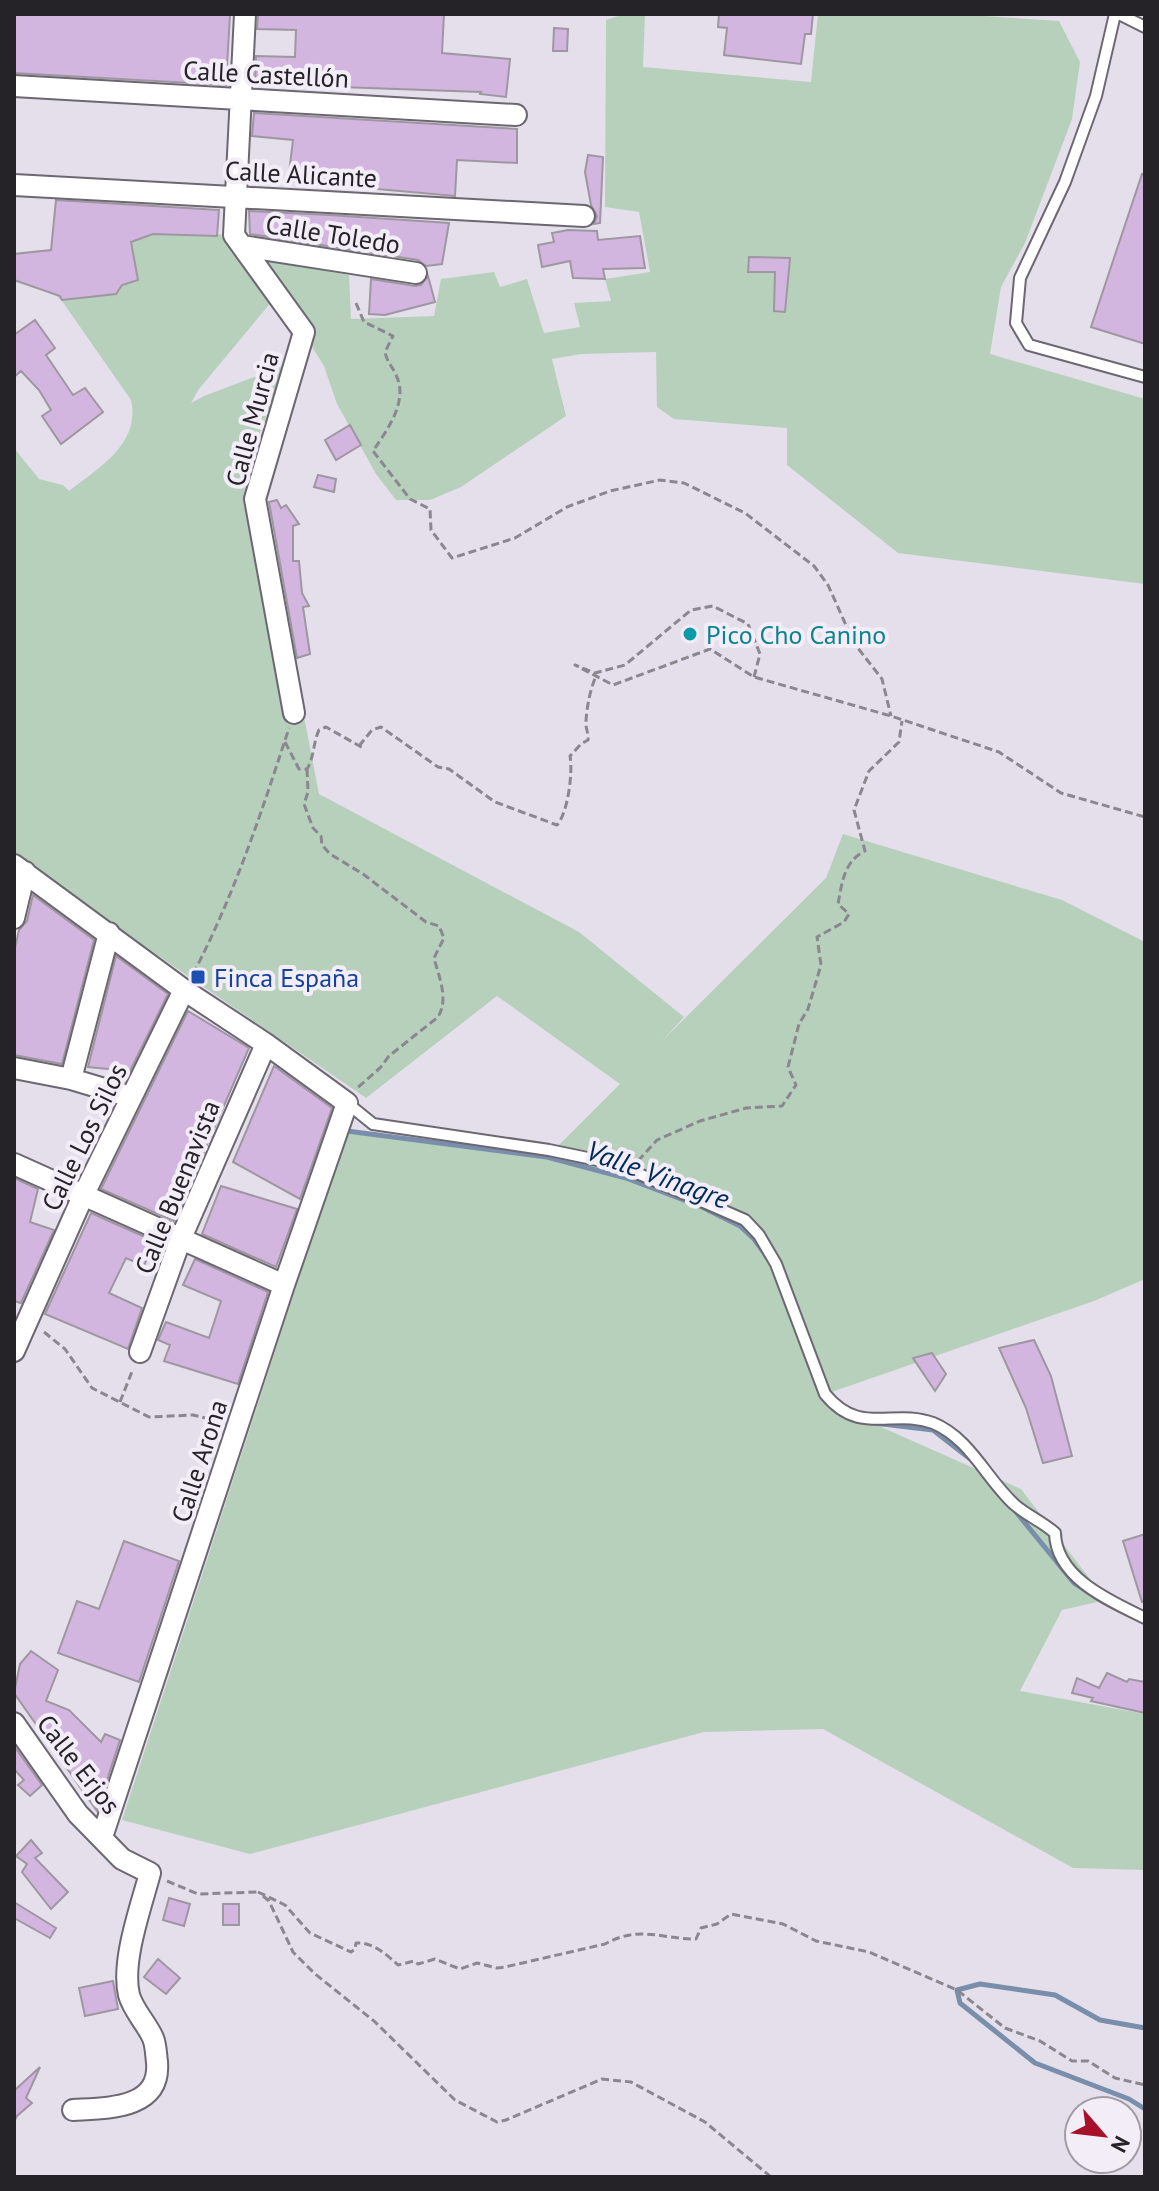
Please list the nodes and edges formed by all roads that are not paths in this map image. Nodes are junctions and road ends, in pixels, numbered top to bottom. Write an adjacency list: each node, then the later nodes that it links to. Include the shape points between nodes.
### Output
1 (245, 14): 5 (street, Calle Murcia)
2 (1117, 14): 3 (lane); 12 (lane, via 1096,96 1065,182 1020,278 1016,323 1029,345)
3 (1145, 27)
4 (14, 86): 5 (street, Calle Castellón)
5 (241, 98): 6 (street, Calle Castellón); 8 (street, Calle Murcia)
6 (516, 115)
7 (14, 185): 8 (street, Calle Alicante)
8 (235, 196): 9 (street, Calle Alicante); 10 (street, Calle Murcia, via 234,235)
9 (584, 216)
10 (242, 246): 11 (street, Calle Toledo); 13 (street, Calle Murcia, via 304,332 255,499)
11 (416, 273)
12 (1145, 377)
13 (294, 713)
14 (19, 869): 15 (street); 16 (street)
15 (14, 918)
16 (109, 933): 17 (street); 20 (street)
17 (184, 990): 18 (street); 21 (street, Calle Los Silos)
18 (266, 1044): 22 (street); 25 (street, Calle Buenavista)
19 (14, 1068): 20 (street)
20 (71, 1079): 21 (street)
21 (131, 1097): 24 (street, Calle Los Silos)
22 (347, 1103): 26 (street, Calle Arona); 30 (lane, via 373,1124 602,1161 745,1220 776,1264 832,1402 870,1420 936,1424 962,1442 1015,1505 1055,1533 1056,1549 1078,1578 1106,1600)
23 (14, 1164): 24 (street)
24 (83, 1196): 25 (street); 27 (street, Calle Los Silos)
25 (181, 1238): 26 (street); 29 (street, Calle Buenavista)
26 (284, 1285): 32 (street, Calle Arona)
27 (21, 1318): 28 (street, Calle Los Silos)
28 (14, 1351)
29 (140, 1352)
30 (1145, 1618)
31 (14, 1723): 32 (street, Calle Erjos, via 78,1814)
32 (102, 1837): 33 (street, Calle Erjos, via 122,1859 150,1873 129,1953 129,1995 154,2040 157,2071 152,2089 135,2102)
33 (73, 2110)

